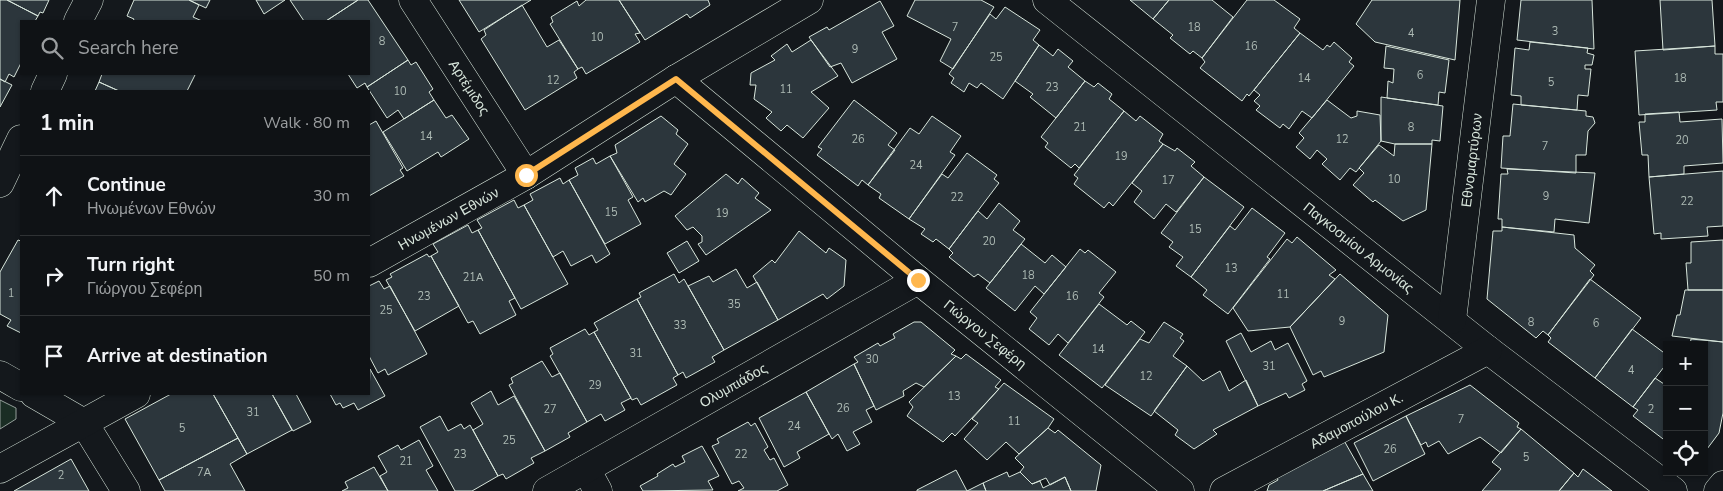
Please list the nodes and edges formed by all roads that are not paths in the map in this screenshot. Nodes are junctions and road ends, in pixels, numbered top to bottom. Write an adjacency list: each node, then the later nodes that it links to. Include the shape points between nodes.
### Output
1 (89, 0): 6 (street)
2 (413, 0): 11 (street, Αρτέμιδος)
3 (810, 0): 8 (street, Ηνωμένων Εθνών)
4 (1047, 0): 15 (street, Παγκοσμίου Αρμονίας)
5 (1491, 0): 15 (street, Εθνομαρτύρων)
6 (79, 20)
7 (52, 75): 9 (street)
8 (676, 79): 11 (street, Ηνωμένων Εθνών); 14 (street, Γιώργου Σεφέρη)
9 (45, 90)
10 (20, 141): 12 (street)
11 (526, 175): 13 (street, Ηνωμένων Εθνών)
12 (0, 183)
13 (370, 262)
14 (918, 280): 23 (street, Ολυμπιάδος); 27 (street, Γιώργου Σεφέρη)
15 (1452, 320): 16 (street, Παγκοσμίου Αρμονίας)
16 (1488, 350): 28 (street, Αδαμοπούλου Κ.); 29 (street, Παγκοσμίου Αρμονίας)
17 (0, 375): 18 (street)
18 (20, 386)
19 (36, 395): 21 (street)
20 (134, 395): 21 (street)
21 (84, 422): 22 (street); 25 (street)
22 (0, 469)
23 (592, 480): 26 (street, Ολυμπιάδος)
24 (1723, 485): 30 (street)
25 (126, 491)
26 (547, 491)
27 (1180, 491)
28 (1224, 491)
29 (1673, 491)
30 (1718, 491)

